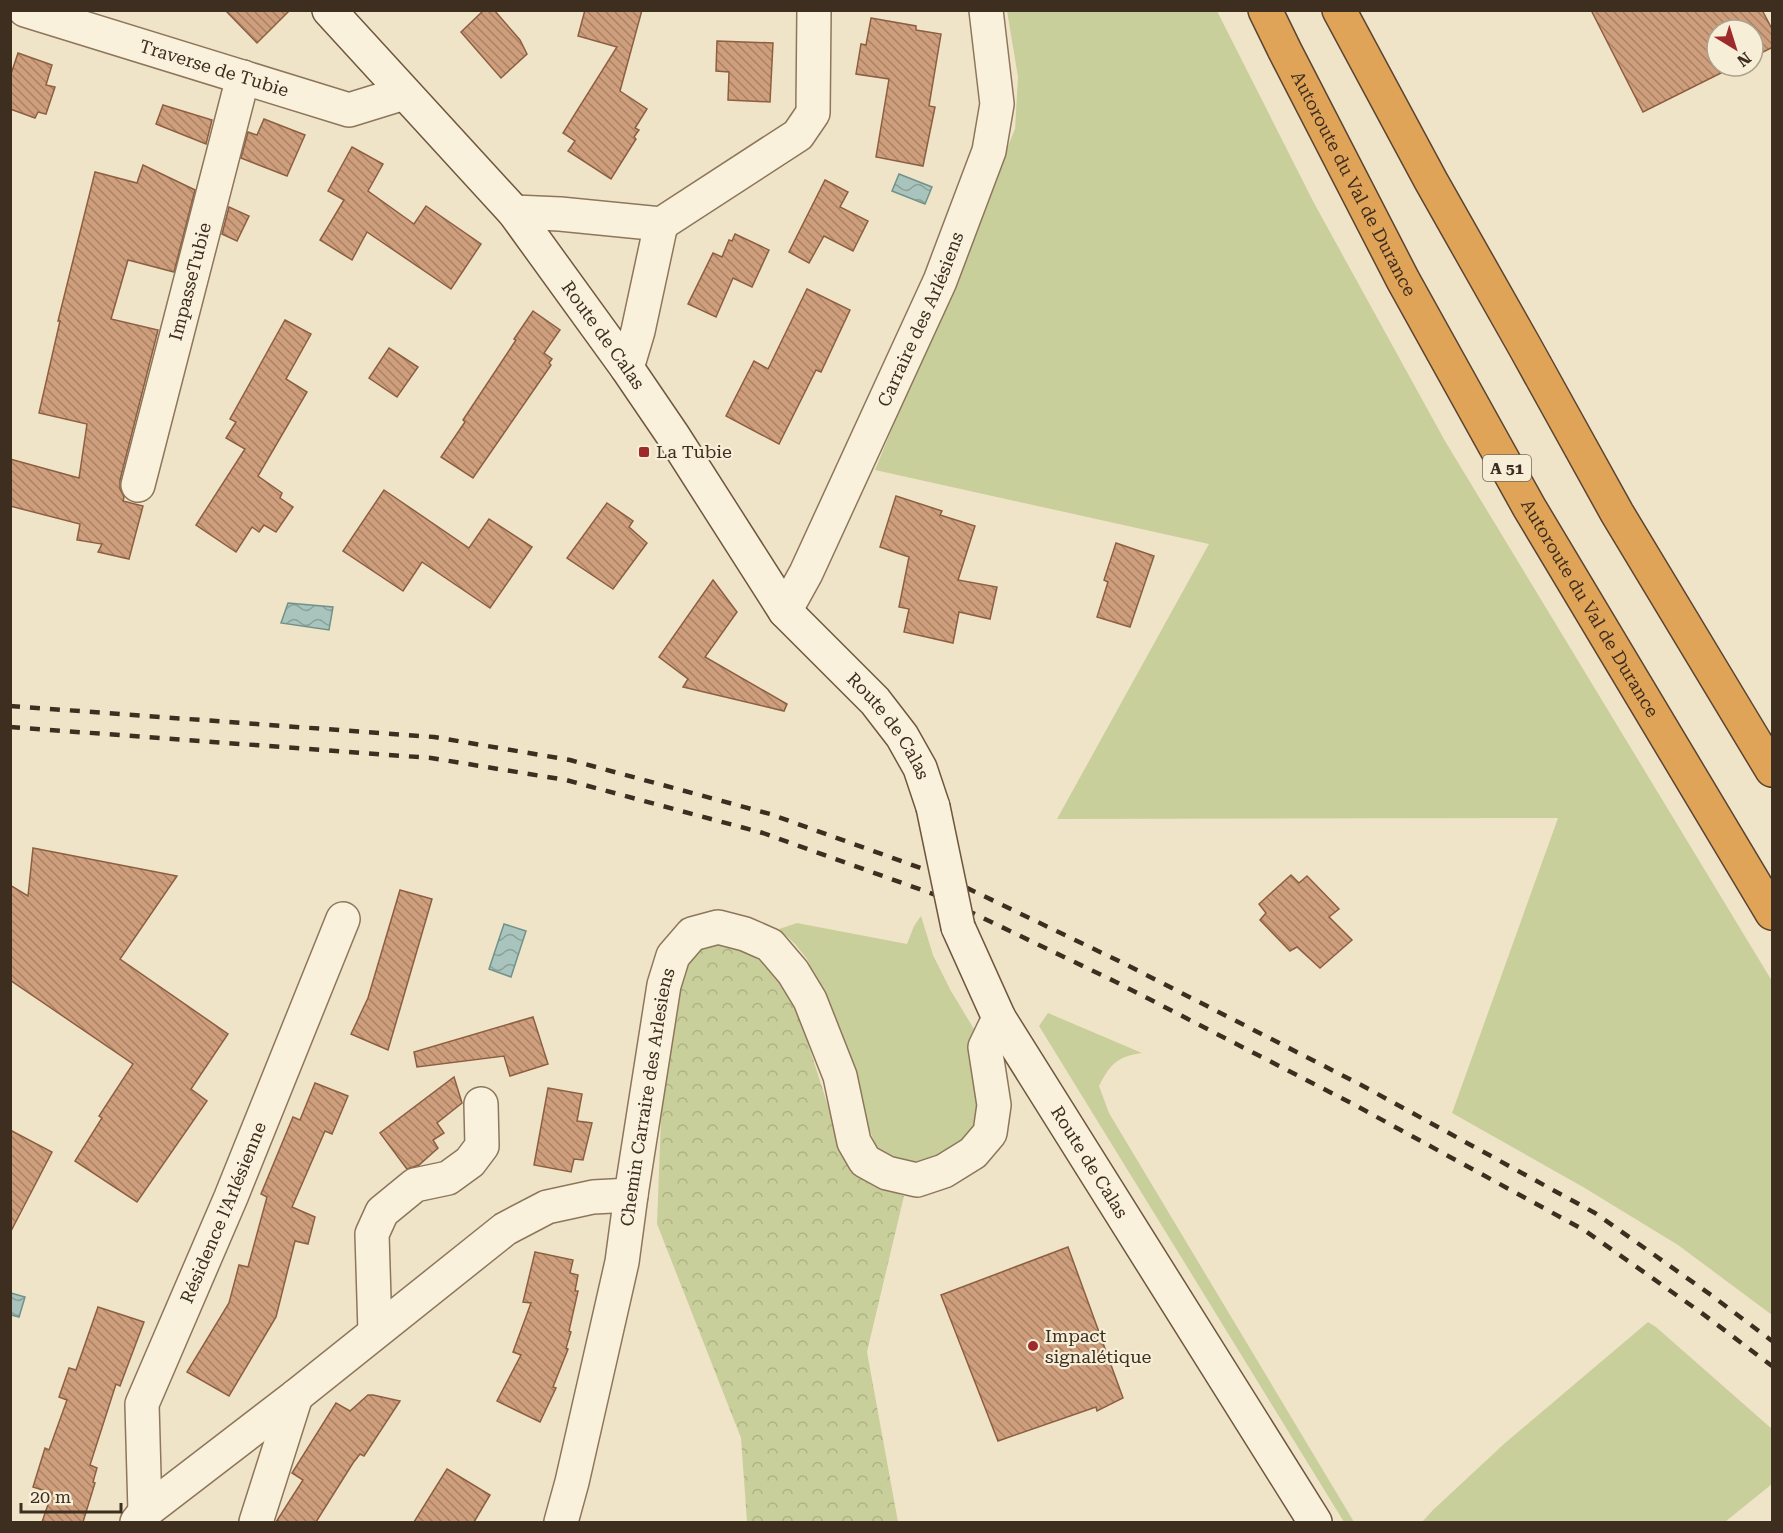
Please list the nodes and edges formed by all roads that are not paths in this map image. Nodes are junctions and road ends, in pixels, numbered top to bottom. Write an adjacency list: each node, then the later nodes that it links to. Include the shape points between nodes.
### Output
1 (25, 10): 7 (street, Traverse de Tubie)
2 (329, 10): 8 (street, Route de Calas)
3 (814, 10): 10 (street, via 813,113 798,135)
4 (986, 10): 13 (street, Carraire des Arlésiens, via 997,104 989,151 940,281)
5 (1265, 10): 15 (highway, Autoroute du Val de Durance / A 51, via 1403,280 1528,507)
6 (1339, 10): 14 (highway, via 1617,513)
7 (243, 77): 8 (street, Traverse de Tubie, via 350,110); 12 (street, ImpasseTubie)
8 (404, 93): 9 (street, Route de Calas)
9 (514, 212): 10 (street); 11 (street, Route de Calas)
10 (661, 224): 11 (street)
11 (627, 368): 13 (street, Route de Calas)
12 (138, 486)
13 (785, 611): 17 (street, Route de Calas, bridge, via 875,701 920,768 933,807 958,927)
14 (1773, 770)
15 (1773, 914)
16 (343, 919): 22 (street, Résidence l'Arlésienne, via 142,1404)
17 (999, 1018): 19 (street, Chemin Carraire des Arlesiens, via 985,1047 994,1105 990,1133 973,1153 944,1171 917,1180 887,1173 865,1161 854,1142 840,1077 810,1000 793,972 770,945 745,934 718,927 692,934 673,956 664,985); 25 (street, Route de Calas)
18 (481, 1104): 20 (street, via 482,1146 470,1162 448,1178 415,1185 382,1212 372,1234)
19 (631, 1195): 20 (street, Résidence l'Arlésienne, via 593,1197 547,1207 505,1229); 24 (street, Chemin Carraire des Arlesiens, via 622,1262)
20 (375, 1332): 21 (street, Résidence l'Arlésienne)
21 (296, 1396): 22 (street, Résidence l'Arlésienne); 23 (street)
22 (141, 1517)
23 (256, 1522)
24 (561, 1522)
25 (1316, 1522)

